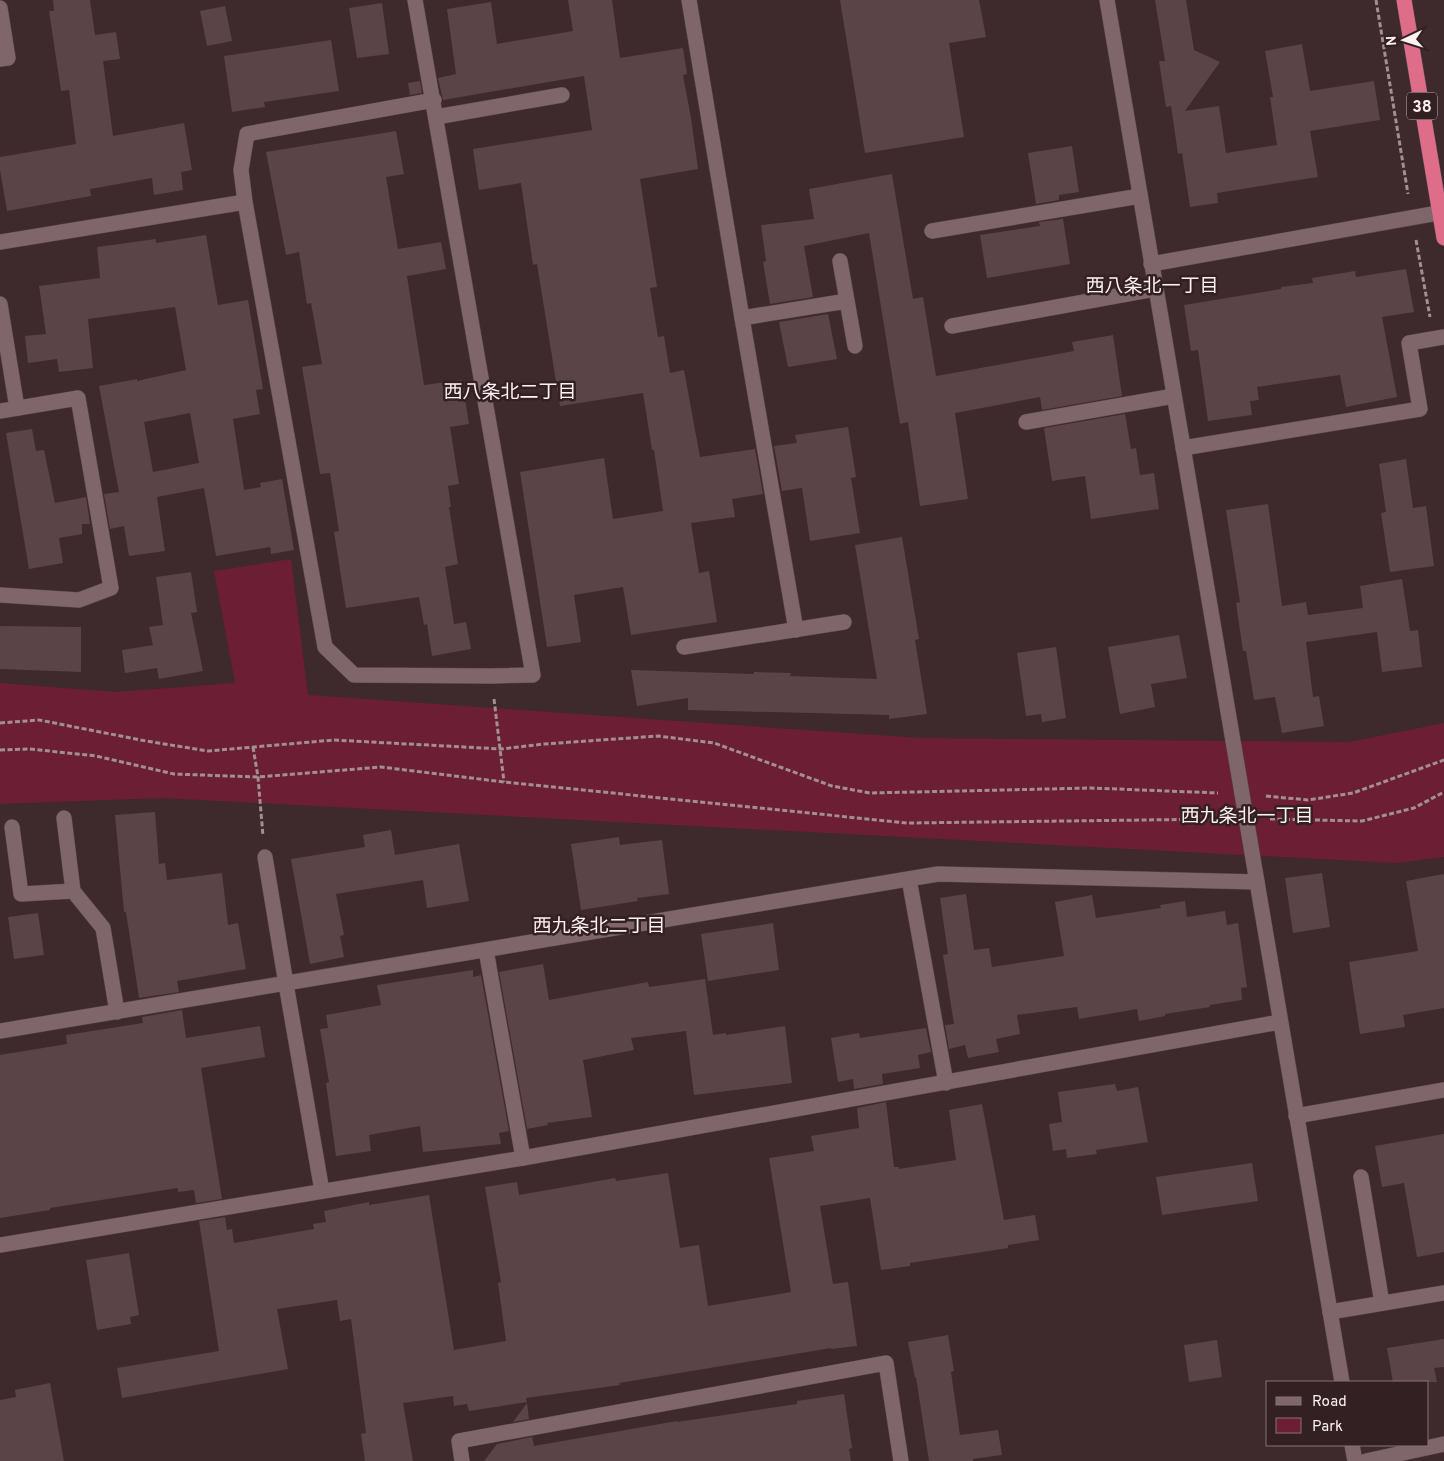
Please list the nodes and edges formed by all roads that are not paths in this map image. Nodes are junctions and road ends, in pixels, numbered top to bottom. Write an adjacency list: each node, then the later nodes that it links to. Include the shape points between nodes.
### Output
1 (415, 0): 8 (street)
2 (689, 0): 21 (street)
3 (1107, 0): 10 (street)
4 (1404, 0): 12 (highway, 38)
5 (0, 8): 6 (street, via 8,58)
6 (0, 60)
7 (562, 95): 9 (street)
8 (434, 100): 9 (street); 11 (street, via 247,134 241,170)
9 (436, 117): 11 (street, via 533,675 354,675 325,647)
10 (1140, 196): 13 (street); 17 (street)
11 (245, 202): 15 (street)
12 (1442, 212): 14 (highway, 38); 17 (street)
13 (932, 231)
14 (1444, 238)
15 (0, 242)
16 (840, 261): 19 (street)
17 (1151, 264): 18 (street)
18 (1156, 289): 22 (street); 25 (street)
19 (847, 301): 21 (street); 24 (street)
20 (0, 304): 26 (street)
21 (742, 318): 32 (street)
22 (952, 326)
23 (1444, 337): 29 (street, via 1409,343 1420,409)
24 (855, 346)
25 (1174, 396): 28 (street); 29 (street)
26 (17, 408): 27 (street); 30 (street, via 78,398 111,588 79,600)
27 (0, 411)
28 (1026, 422)
29 (1183, 448): 38 (street)
30 (0, 595)
31 (844, 622): 32 (street)
32 (796, 630): 33 (street)
33 (684, 647)
34 (64, 818): 39 (street)
35 (12, 827): 39 (street, via 21,894)
36 (265, 857): 41 (street)
37 (909, 879): 38 (street, via 938,874); 40 (street); 45 (street)
38 (1257, 882): 43 (street)
39 (73, 891): 42 (street, via 103,928)
40 (486, 950): 41 (street); 48 (street)
41 (286, 984): 42 (street); 50 (street)
42 (117, 1012): 44 (street)
43 (1280, 1022): 45 (street); 47 (street)
44 (0, 1031)
45 (946, 1083): 48 (street)
46 (1444, 1090): 47 (street)
47 (1296, 1116): 54 (street)
48 (523, 1158): 50 (street)
49 (1361, 1178): 53 (street)
50 (322, 1192): 51 (street)
51 (0, 1245)
52 (1444, 1292): 53 (street)
53 (1382, 1303): 54 (street)
54 (1330, 1312): 55 (street)
55 (1342, 1381)
56 (1444, 1444): 61 (street)
57 (1352, 1446): 60 (street)
58 (462, 1461): 59 (street, via 459,1441 886,1363)
59 (901, 1461)
60 (1355, 1461)
61 (1366, 1461)

